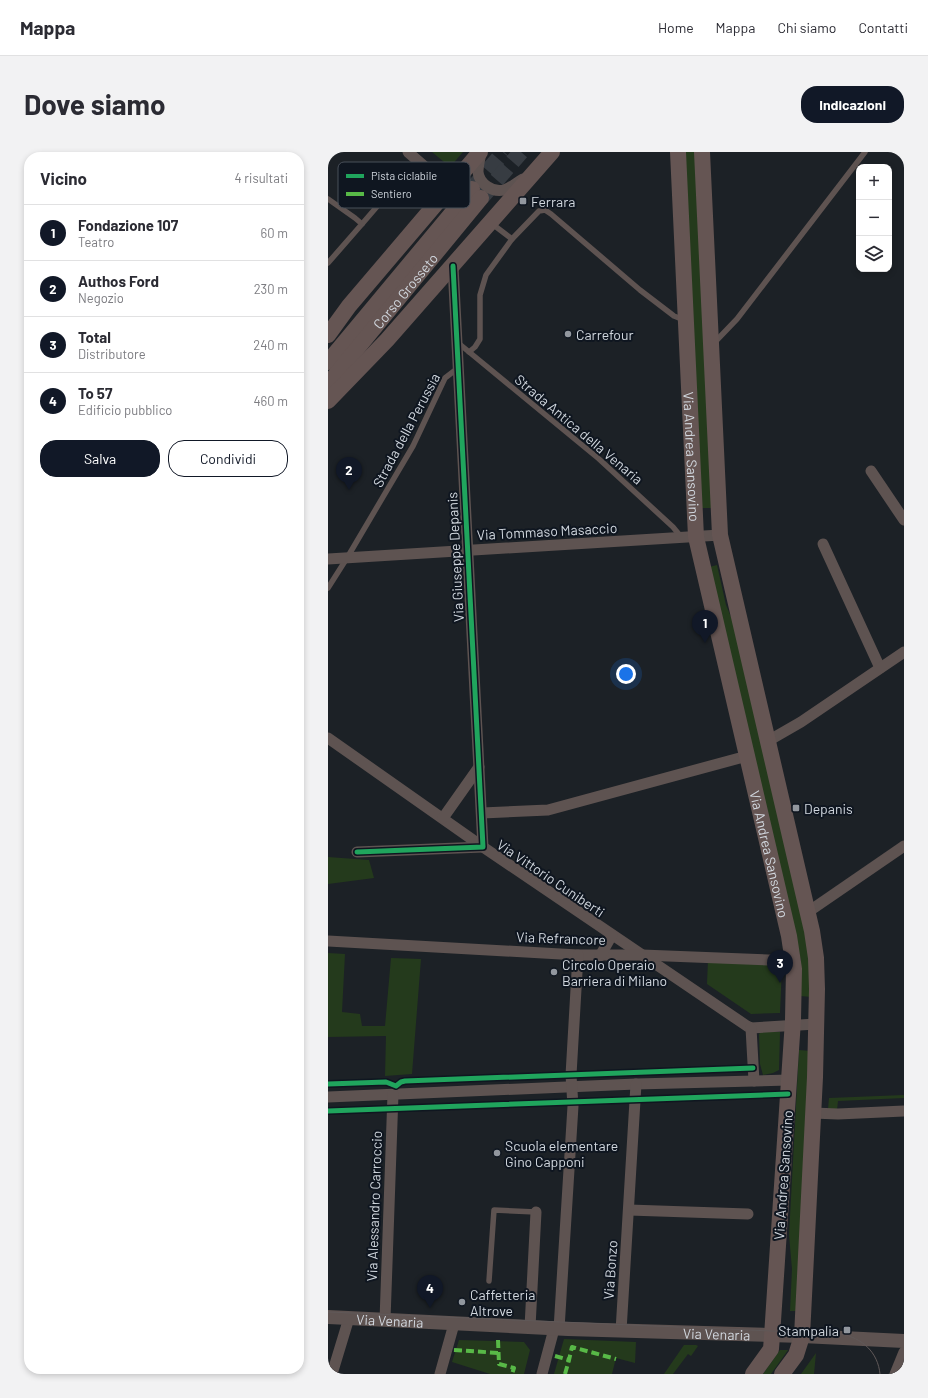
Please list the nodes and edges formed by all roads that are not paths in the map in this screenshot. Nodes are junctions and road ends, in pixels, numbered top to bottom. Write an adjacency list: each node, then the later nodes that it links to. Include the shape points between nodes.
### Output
1 (408, 152): 7 (street)
2 (481, 152): 9 (main road, Corso Grosseto); 10 (street, Corso Grosseto, via 479,175 486,185 493,189 509,188)
3 (552, 152): 10 (main road, Corso Grosseto)
4 (678, 152): 26 (main road, Via Andrea Sansovino)
5 (702, 152): 31 (main road, Via Andrea Sansovino)
6 (865, 152): 31 (lane, via 737,319)
7 (417, 160): 8 (street)
8 (419, 162)
9 (470, 164)
10 (535, 172): 20 (main road, Corso Grosseto)
11 (328, 200): 14 (lane)
12 (470, 202): 13 (main road, Corso Grosseto, via 477,194)
13 (470, 203)
14 (338, 207)
15 (340, 208): 21 (lane)
16 (376, 208): 21 (lane)
17 (432, 208): 25 (main road, Corso Grosseto)
18 (465, 208): 33 (main road, Corso Grosseto)
19 (466, 208): 35 (main road, Corso Grosseto)
20 (491, 223): 22 (lane); 24 (main road, Corso Grosseto)
21 (362, 224): 23 (lane)
22 (512, 239): 26 (lane, via 539,211 545,210 646,294 674,316); 32 (lane, via 486,275 480,295 480,339)
23 (328, 263)
24 (453, 266): 29 (main road, Corso Grosseto); 30 (street, Via Giuseppe Depanis)
25 (349, 306): 27 (street, Corso Grosseto); 28 (main road, Corso Grosseto)
26 (686, 321): 41 (main road, Via Andrea Sansovino)
27 (328, 330)
28 (328, 335)
29 (387, 340): 36 (main road, Corso Grosseto); 37 (street, Corso Grosseto)
30 (456, 341): 32 (lane, Strada Antica della Venaria); 34 (street, Via Giuseppe Depanis)
31 (711, 346): 40 (main road, Via Andrea Sansovino)
32 (469, 352): 41 (lane, Strada Antica della Venaria, via 599,459)
33 (328, 362)
34 (458, 368): 43 (street, Via Giuseppe Depanis); 44 (lane, Strada della Perussia, via 444,378 413,446)
35 (328, 384)
36 (328, 401)
37 (328, 411)
38 (871, 471): 39 (street)
39 (904, 520)
40 (720, 535): 41 (street, Via Tommaso Masaccio); 50 (main road, Via Andrea Sansovino)
41 (689, 538): 43 (street, Via Tommaso Masaccio); 51 (main road, Via Andrea Sansovino)
42 (822, 544): 48 (street)
43 (467, 551): 44 (street, Via Tommaso Masaccio); 52 (street, Via Giuseppe Depanis)
44 (348, 558): 45 (street, Via Tommaso Masaccio); 46 (lane, Strada della Perussia)
45 (328, 559)
46 (328, 588)
47 (904, 652): 48 (street)
48 (880, 668): 50 (street, via 801,722)
49 (328, 738): 54 (street, Via Vittorio Cuniberti)
50 (768, 741): 58 (main road, Via Andrea Sansovino)
51 (747, 756): 53 (street, via 548,810); 64 (main road, Via Andrea Sansovino)
52 (479, 767): 53 (street, Via Giuseppe Depanis); 54 (street)
53 (482, 813): 56 (street, Via Giuseppe Depanis)
54 (442, 818): 56 (street, Via Vittorio Cuniberti)
55 (904, 846): 58 (street, Via Andrea Sansovino)
56 (483, 847): 57 (street); 59 (street, Via Vittorio Cuniberti)
57 (357, 852)
58 (808, 912): 65 (main road, Via Andrea Sansovino, via 817,966)
59 (612, 935): 62 (street, Via Vittorio Cuniberti); 63 (street)
60 (328, 941): 61 (street, Via Refrancore)
61 (578, 955): 63 (street, Via Refrancore); 71 (street)
62 (642, 955): 63 (street, Via Refrancore); 64 (street, Via Refrancore); 67 (street, Via Vittorio Cuniberti)
63 (600, 956)
64 (793, 961): 66 (main road, Via Andrea Sansovino)
65 (816, 1024): 66 (street); 75 (main road, Via Andrea Sansovino)
66 (792, 1025): 67 (street); 68 (main road, Via Andrea Sansovino)
67 (752, 1028): 69 (street)
68 (789, 1080): 69 (street); 87 (main road, Via Andrea Sansovino)
69 (754, 1081): 70 (street)
70 (636, 1084): 71 (street); 76 (street, Via Bonzo)
71 (572, 1087): 72 (street); 85 (street, via 573,1106)
72 (393, 1094): 73 (street); 82 (street, Via Alessandro Carroccio)
73 (328, 1097)
74 (904, 1111): 75 (street)
75 (813, 1113): 88 (main road, Via Andrea Sansovino)
76 (629, 1210): 78 (street); 86 (street, Via Bonzo)
77 (536, 1212): 79 (lane, via 494,1210); 84 (street)
78 (748, 1214)
79 (489, 1281)
80 (328, 1317): 81 (street, Via Venaria)
81 (349, 1318): 82 (street, Via Venaria); 91 (street, Via Venaria)
82 (385, 1320): 83 (street, Via Venaria)
83 (454, 1324): 84 (street, Via Venaria); 92 (street)
84 (530, 1327): 85 (street, Via Venaria)
85 (557, 1329): 86 (street, Via Venaria); 93 (street)
86 (621, 1331): 87 (street, Via Venaria)
87 (772, 1336): 88 (street, Via Venaria); 94 (main road, Via Andrea Sansovino, via 771,1349)
88 (802, 1336): 89 (street, Via Venaria); 95 (main road, Via Andrea Sansovino, via 796,1355)
89 (904, 1340)
90 (904, 1352): 96 (street)
91 (332, 1374)
92 (440, 1374)
93 (542, 1374)
94 (753, 1374)
95 (782, 1374)
96 (895, 1374)

